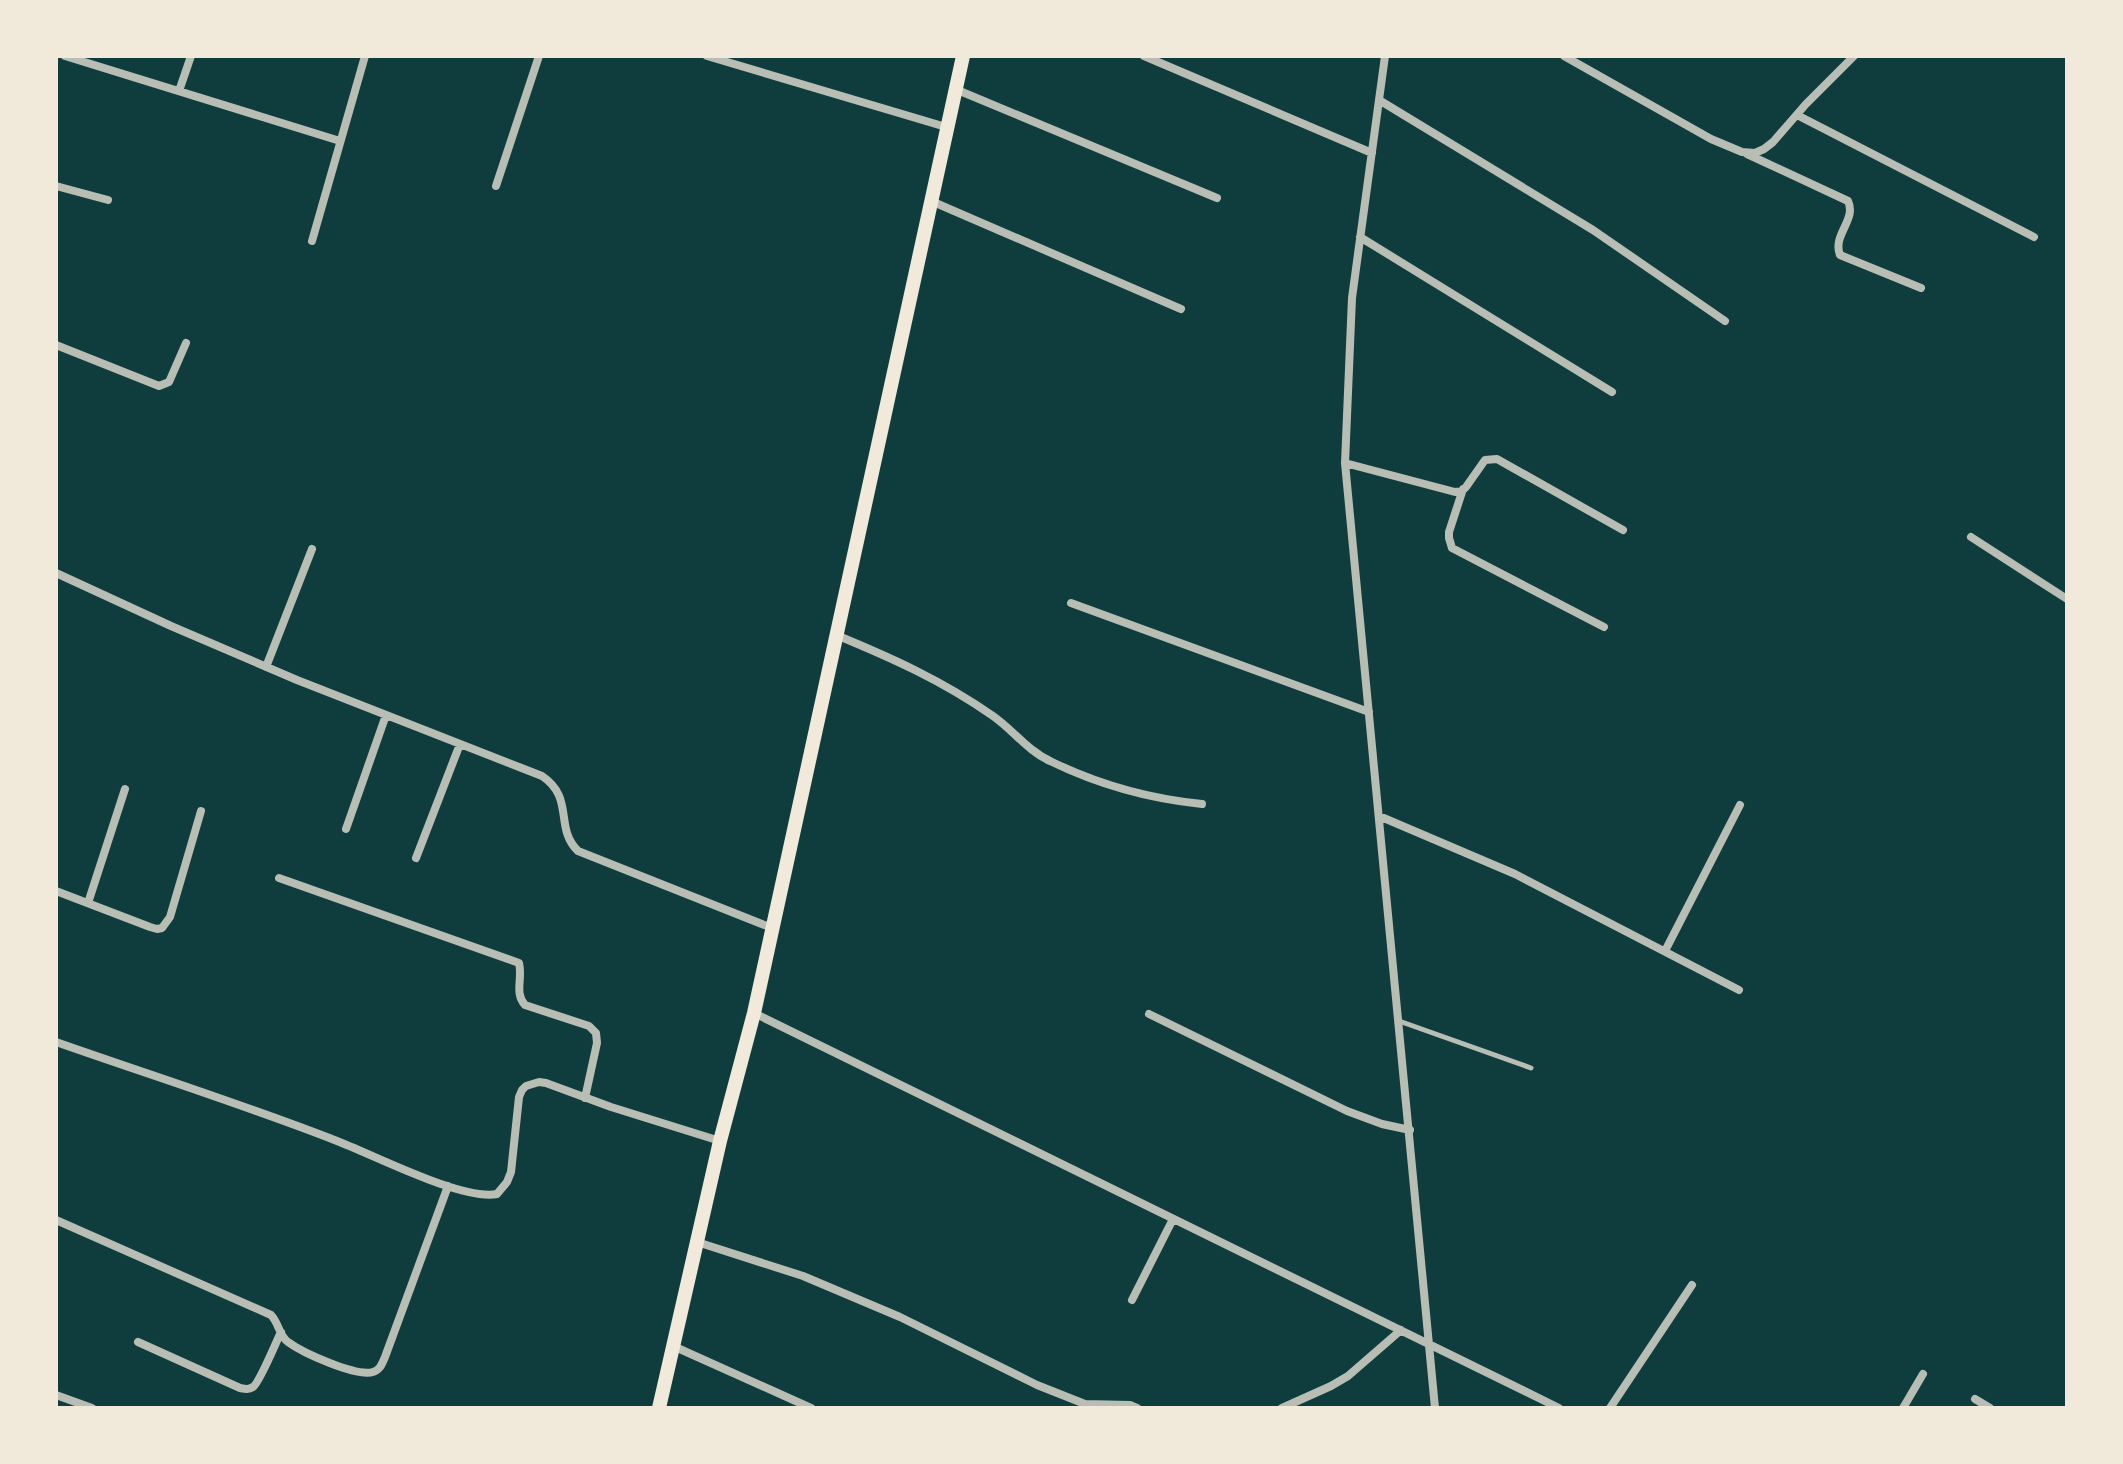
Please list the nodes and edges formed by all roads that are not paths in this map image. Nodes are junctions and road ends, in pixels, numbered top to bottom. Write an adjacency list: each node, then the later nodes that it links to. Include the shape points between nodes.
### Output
1 (65, 56): 12 (street)
2 (191, 56): 12 (street)
3 (365, 56): 16 (street)
4 (539, 56): 20 (street)
5 (707, 56): 15 (street)
6 (963, 56): 11 (main road)
7 (1144, 56): 18 (street)
8 (1385, 56): 13 (street)
9 (1564, 56): 17 (street)
10 (1854, 56): 14 (street)
11 (955, 89): 15 (main road); 21 (street)
12 (179, 91): 16 (street)
13 (1379, 100): 18 (street); 29 (street, via 1593,230)
14 (1797, 115): 17 (street, via 1764,149); 25 (street)
15 (946, 127): 23 (main road)
16 (340, 141): 26 (street)
17 (1742, 152): 27 (street, via 1848,201 1850,214 1837,247 1840,255)
18 (1372, 153): 24 (street)
19 (56, 186): 22 (street)
20 (496, 186)
21 (1217, 198)
22 (108, 200)
23 (930, 201): 28 (street); 42 (main road)
24 (1360, 237): 32 (street); 33 (street)
25 (2034, 237)
26 (312, 241)
27 (1921, 288)
28 (1181, 309)
29 (1725, 321)
30 (186, 343): 31 (street, via 169,382 159,386)
31 (56, 345)
32 (1612, 392)
33 (1345, 463): 34 (street, via 1446,491); 44 (street)
34 (1463, 489): 35 (street, via 1485,460 1497,459); 41 (street, via 1449,532 1452,548)
35 (1623, 530)
36 (1971, 537): 39 (street)
37 (312, 549): 43 (street)
38 (56, 573): 43 (street)
39 (2067, 599)
40 (1071, 603): 44 (street)
41 (1604, 627)
42 (836, 635): 48 (street, via 916,669 994,717 1051,762 1151,797); 57 (main road)
43 (266, 667): 45 (street)
44 (1369, 712): 51 (street)
45 (386, 715): 46 (street); 52 (street)
46 (460, 744): 53 (street); 57 (street, via 550,781 578,851)
47 (125, 789): 56 (street)
48 (1202, 804)
49 (1740, 805): 58 (street)
50 (201, 811): 56 (street, via 170,917 162,928)
51 (1379, 816): 58 (street, via 1515,874); 62 (street)
52 (346, 829)
53 (416, 858)
54 (279, 878): 65 (street, via 519,963 519,997 525,1005 596,1033)
55 (56, 891): 56 (street)
56 (88, 903)
57 (772, 928): 60 (main road)
58 (1665, 951): 59 (street)
59 (1739, 990)
60 (754, 1013): 67 (main road); 69 (street)
61 (1149, 1014): 66 (street, via 1347,1111)
62 (1399, 1021): 64 (lane); 66 (street)
63 (56, 1042): 68 (street)
64 (1531, 1068)
65 (585, 1098): 67 (street); 68 (street, via 546,1083 526,1086 519,1097 511,1172 502,1189 476,1195)
66 (1410, 1130): 77 (street)
67 (720, 1141): 71 (main road)
68 (448, 1186): 75 (street, via 379,1369 364,1373 336,1366 288,1342)
69 (1173, 1219): 73 (street); 74 (street)
70 (56, 1220): 75 (street, via 271,1315)
71 (697, 1242): 78 (main road); 85 (street, via 803,1276 1085,1404)
72 (1692, 1285): 89 (street)
73 (1132, 1300)
74 (1401, 1330): 77 (street); 86 (street, via 1348,1376)
75 (281, 1332): 76 (street, via 258,1380 248,1389)
76 (138, 1342)
77 (1430, 1344): 87 (street); 88 (street)
78 (673, 1346): 83 (main road); 84 (street)
79 (1923, 1374): 90 (street)
80 (56, 1395): 82 (street)
81 (1975, 1399): 91 (street)
82 (92, 1408)
83 (659, 1408)
84 (811, 1408)
85 (1137, 1408)
86 (1282, 1408)
87 (1435, 1408)
88 (1559, 1408)
89 (1610, 1408)
90 (1903, 1408)
91 (1990, 1408)

